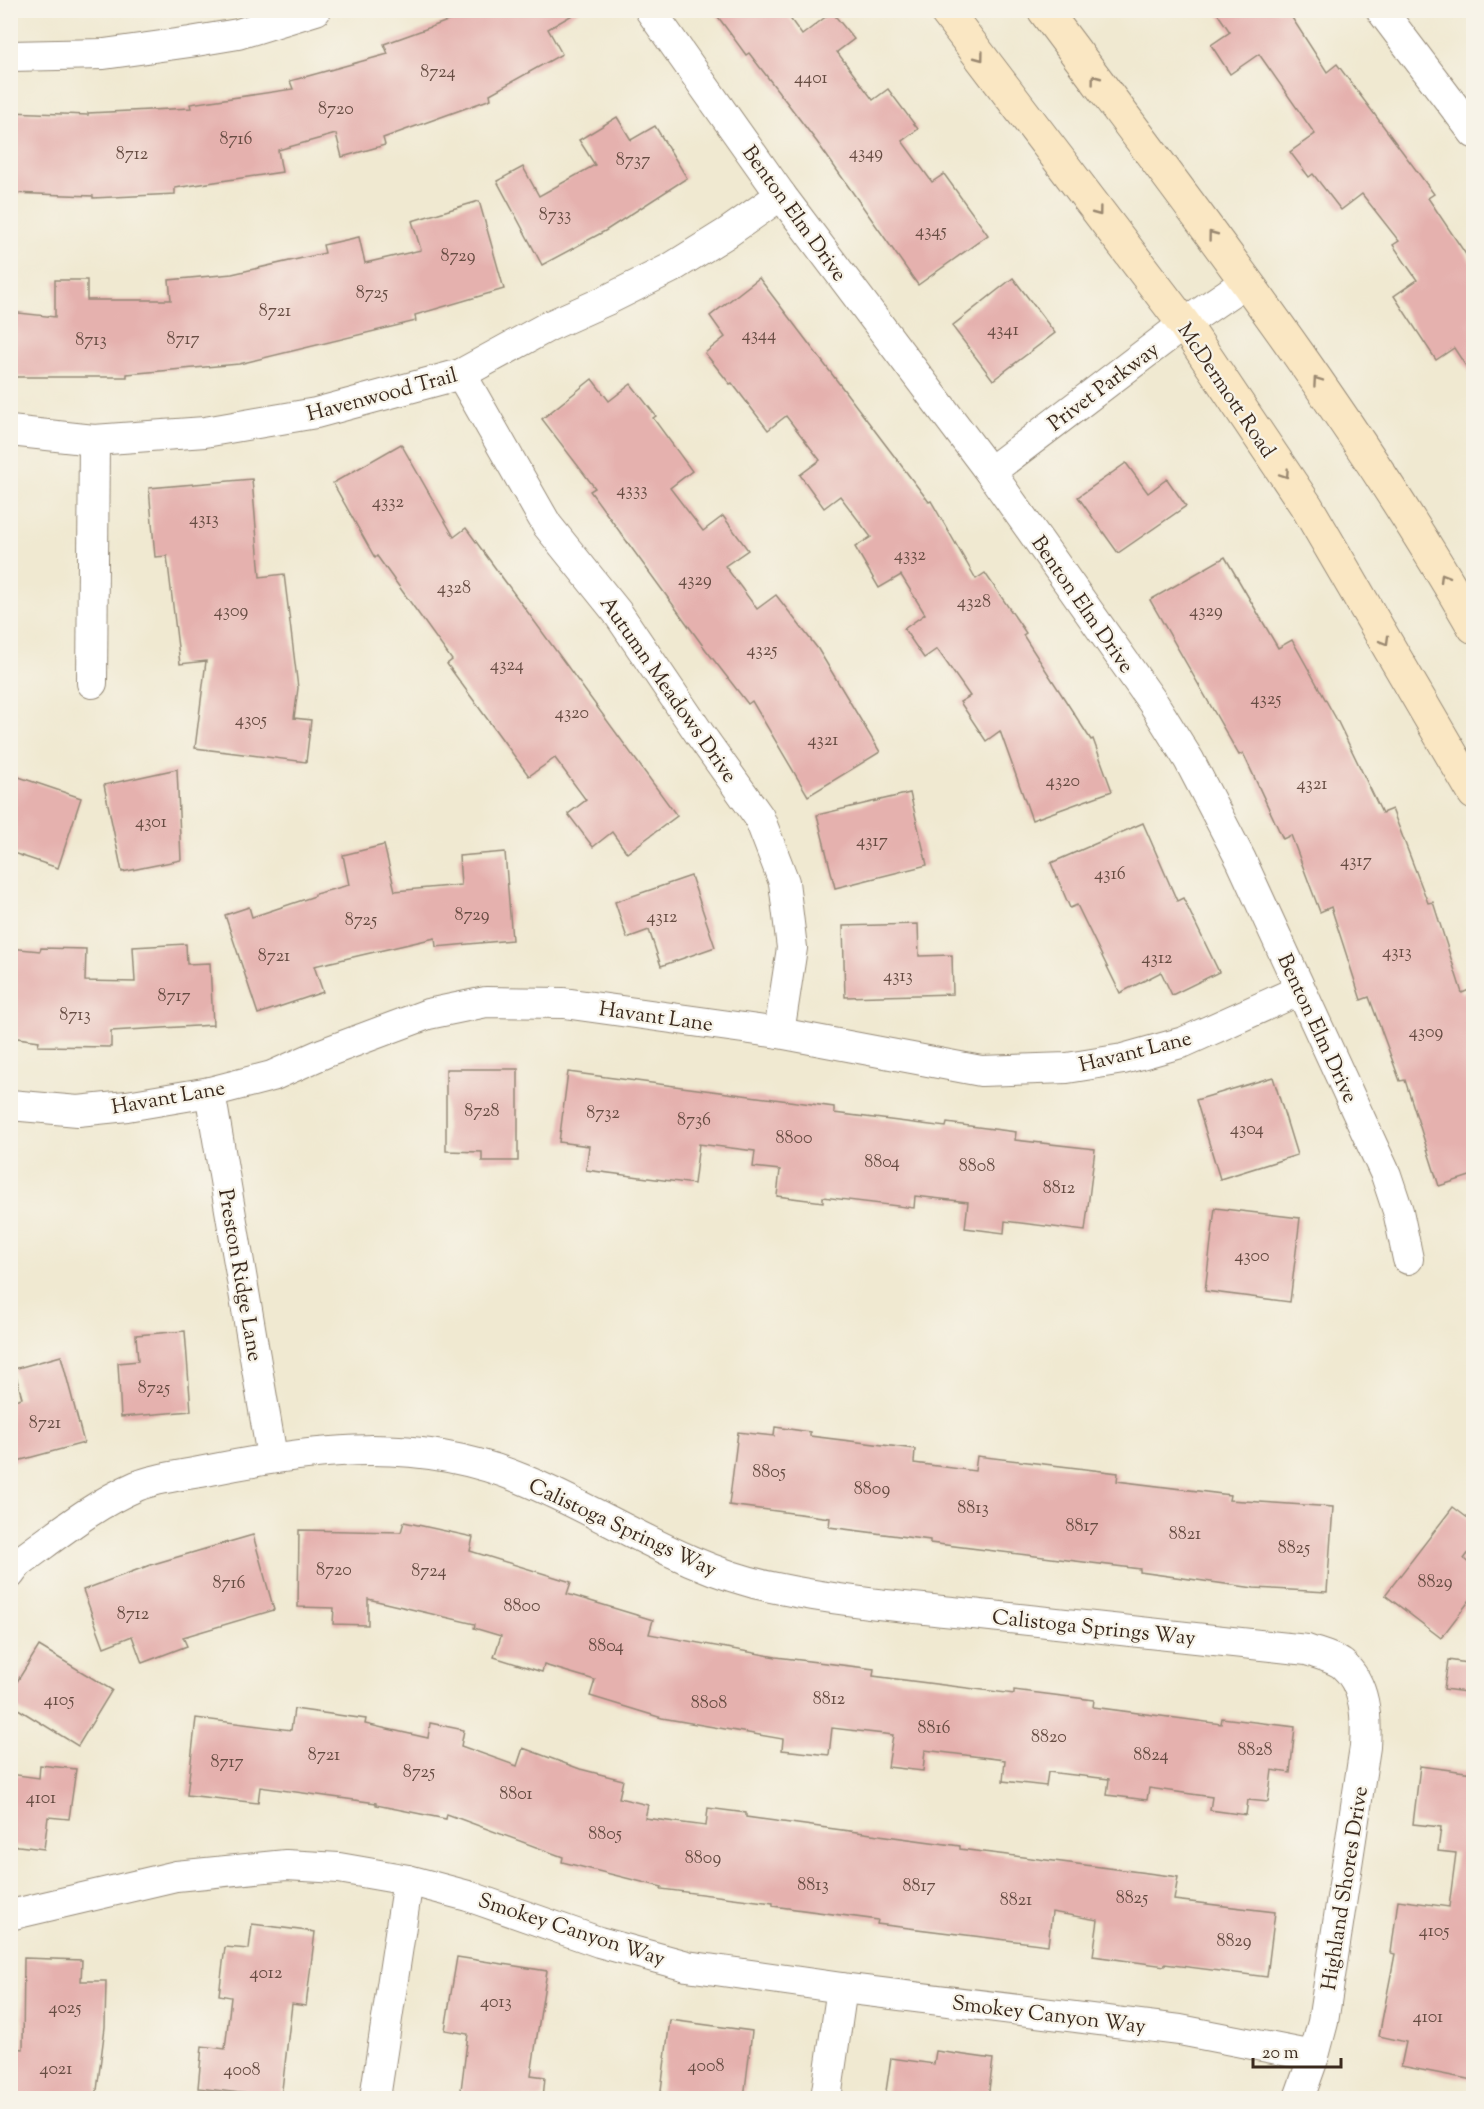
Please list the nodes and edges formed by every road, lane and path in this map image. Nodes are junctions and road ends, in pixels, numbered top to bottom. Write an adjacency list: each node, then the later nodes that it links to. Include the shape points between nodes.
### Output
1 (316, 10): 6 (street, via 238,33 190,42 105,54)
2 (650, 10): 8 (street, Benton Elm Drive)
3 (945, 10): 10 (main road, McDermott Road, one-way to 10)
4 (1044, 10): 9 (main road, one-way to 4)
5 (1381, 10): 7 (street)
6 (10, 56)
7 (1473, 133)
8 (781, 195): 11 (street, Havenwood Trail, via 671,268 549,326); 14 (street, Benton Elm Drive)
9 (1247, 281): 10 (street, Privet Parkway); 15 (main road, one-way to 9, via 1351,429)
10 (1184, 324): 14 (street, Privet Parkway); 17 (main road, McDermott Road, one-way to 17, via 1307,507)
11 (462, 374): 13 (street, Havenwood Trail, via 316,413 206,432); 19 (street, Autumn Meadows Drive, via 547,525 617,612 759,817 784,882 792,948)
12 (10, 431): 13 (street, Havenwood Trail)
13 (94, 440): 16 (street)
14 (990, 472): 18 (street, Benton Elm Drive, via 1154,704 1189,760 1241,860)
15 (1473, 627)
16 (92, 683)
17 (1473, 793)
18 (1300, 990): 19 (street, Havant Lane, via 1184,1042 1123,1059 1067,1068 981,1071); 22 (street, Benton Elm Drive, via 1386,1175)
19 (779, 1033): 20 (street, Havant Lane, via 564,1003 486,1002 428,1014 272,1076)
20 (210, 1092): 21 (street, Havant Lane, via 78,1111); 23 (street, Preston Ridge Lane)
21 (10, 1105)
22 (1408, 1259)
23 (272, 1457): 24 (street, Calistoga Springs Way, via 140,1485 94,1508); 25 (street, Calistoga Springs Way, via 372,1449 426,1452 473,1461 523,1479 723,1575 775,1588 871,1603 1307,1650 1341,1664)
24 (13, 1565)
25 (1353, 1677): 29 (street, Highland Shores Drive, via 1363,1698 1365,1747 1323,2022)
26 (408, 1880): 27 (street, Smokey Canyon Way, via 339,1868 286,1865 177,1876); 28 (street, Smokey Canyon Way, via 468,1896 598,1942 687,1966); 30 (street)
27 (10, 1915)
28 (842, 1988): 29 (street, Smokey Canyon Way, via 1180,2030); 31 (street)
29 (1314, 2056): 32 (street, Highland Shores Drive)
30 (375, 2098)
31 (826, 2098)
32 (1299, 2098)

